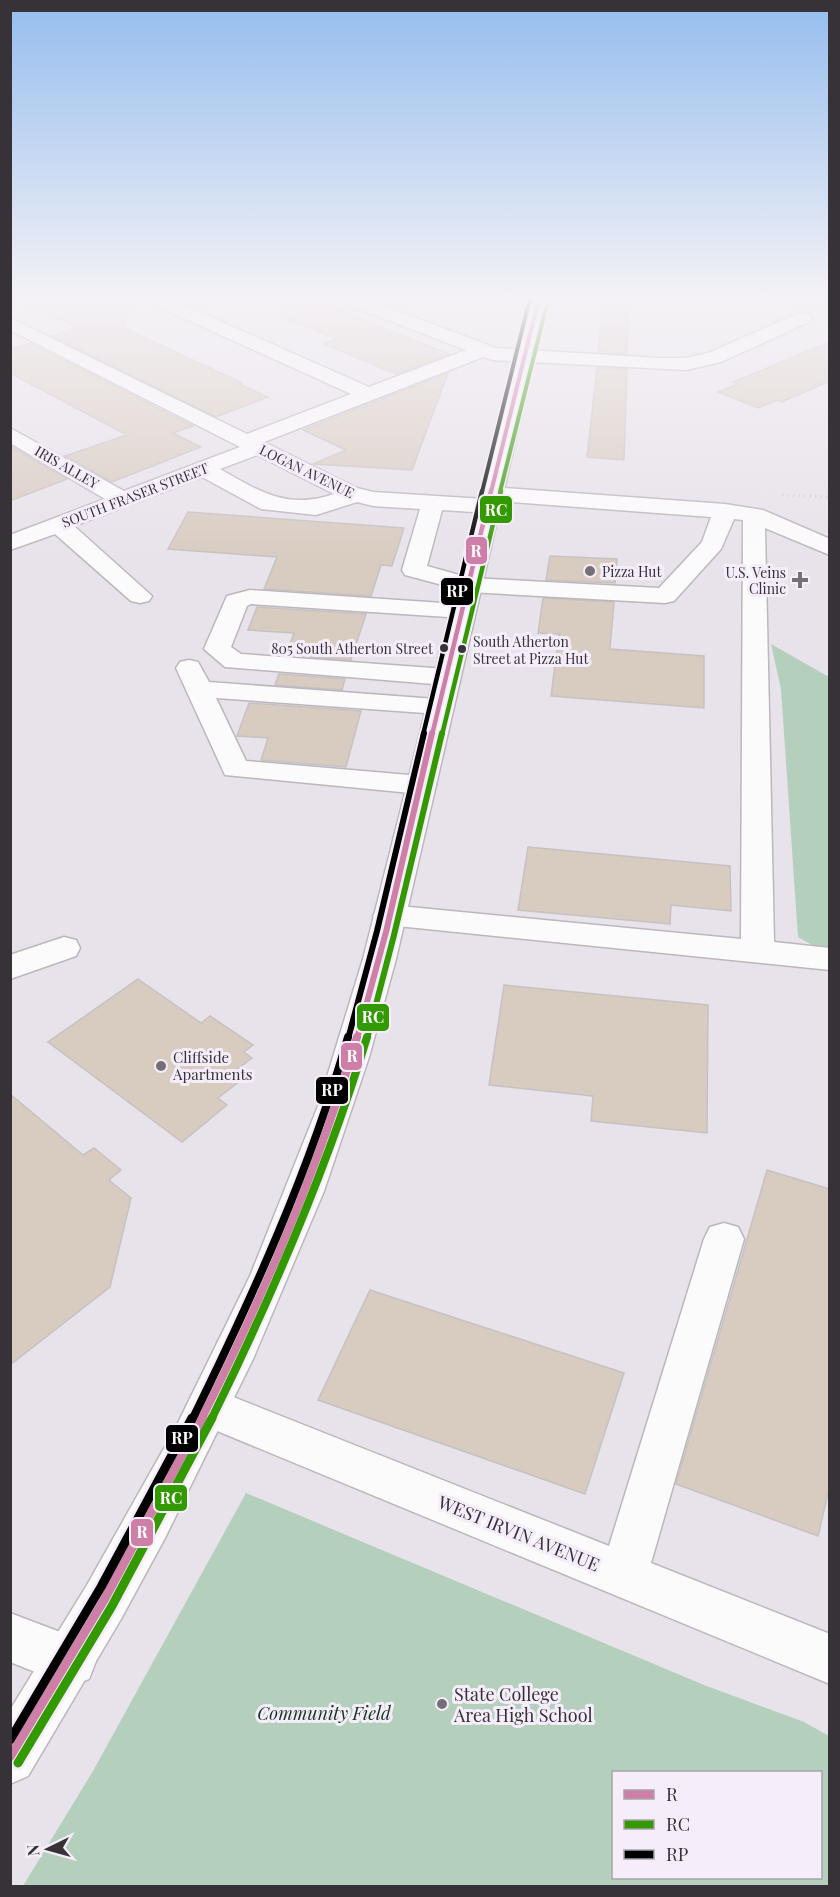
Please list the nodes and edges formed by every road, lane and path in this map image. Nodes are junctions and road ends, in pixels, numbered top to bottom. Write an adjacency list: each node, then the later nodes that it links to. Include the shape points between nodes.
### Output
1 (138, 387): 7 (street, LOGAN AVENUE)
2 (351, 387): 5 (street)
3 (388, 387): 5 (street, SOUTH FRASER STREET)
4 (517, 387): 13 (street)
5 (368, 394): 7 (street, SOUTH FRASER STREET)
6 (10, 434): 12 (street, IRIS ALLEY)
7 (253, 444): 8 (street, SOUTH FRASER STREET); 9 (street, LOGAN AVENUE)
8 (204, 469): 9 (street, via 261,502 316,508); 12 (street, SOUTH FRASER STREET)
9 (354, 495): 14 (street, LOGAN AVENUE)
10 (778, 495): 11 (path)
11 (830, 497)
12 (123, 500): 17 (street, SOUTH FRASER STREET)
13 (490, 500): 14 (street, LOGAN AVENUE); 15 (street, LOGAN AVENUE); 21 (street)
14 (433, 502): 21 (street, via 414,570)
15 (725, 511): 16 (street, LOGAN AVENUE); 21 (street, via 713,544 665,596)
16 (755, 515): 19 (street, LOGAN AVENUE); 26 (street)
17 (58, 525): 18 (street, SOUTH FRASER STREET); 20 (street)
18 (10, 543)
19 (830, 548)
20 (140, 596)
21 (466, 598): 22 (street); 22 (street, via 250,597 236,601 217,649 234,661)
22 (442, 692): 23 (street); 23 (street, via 194,678 235,769)
23 (421, 784): 24 (street)
24 (389, 916): 26 (street); 30 (street, via 337,1101 310,1177)
25 (64, 948): 28 (street)
26 (758, 952): 27 (street)
27 (830, 959)
28 (10, 968)
29 (724, 1239): 31 (street)
30 (208, 1407): 31 (street, WEST IRVIN AVENUE); 34 (street)
31 (624, 1576): 33 (street, WEST IRVIN AVENUE)
32 (10, 1637): 34 (street)
33 (830, 1659)
34 (72, 1661): 35 (street)
35 (10, 1758)

